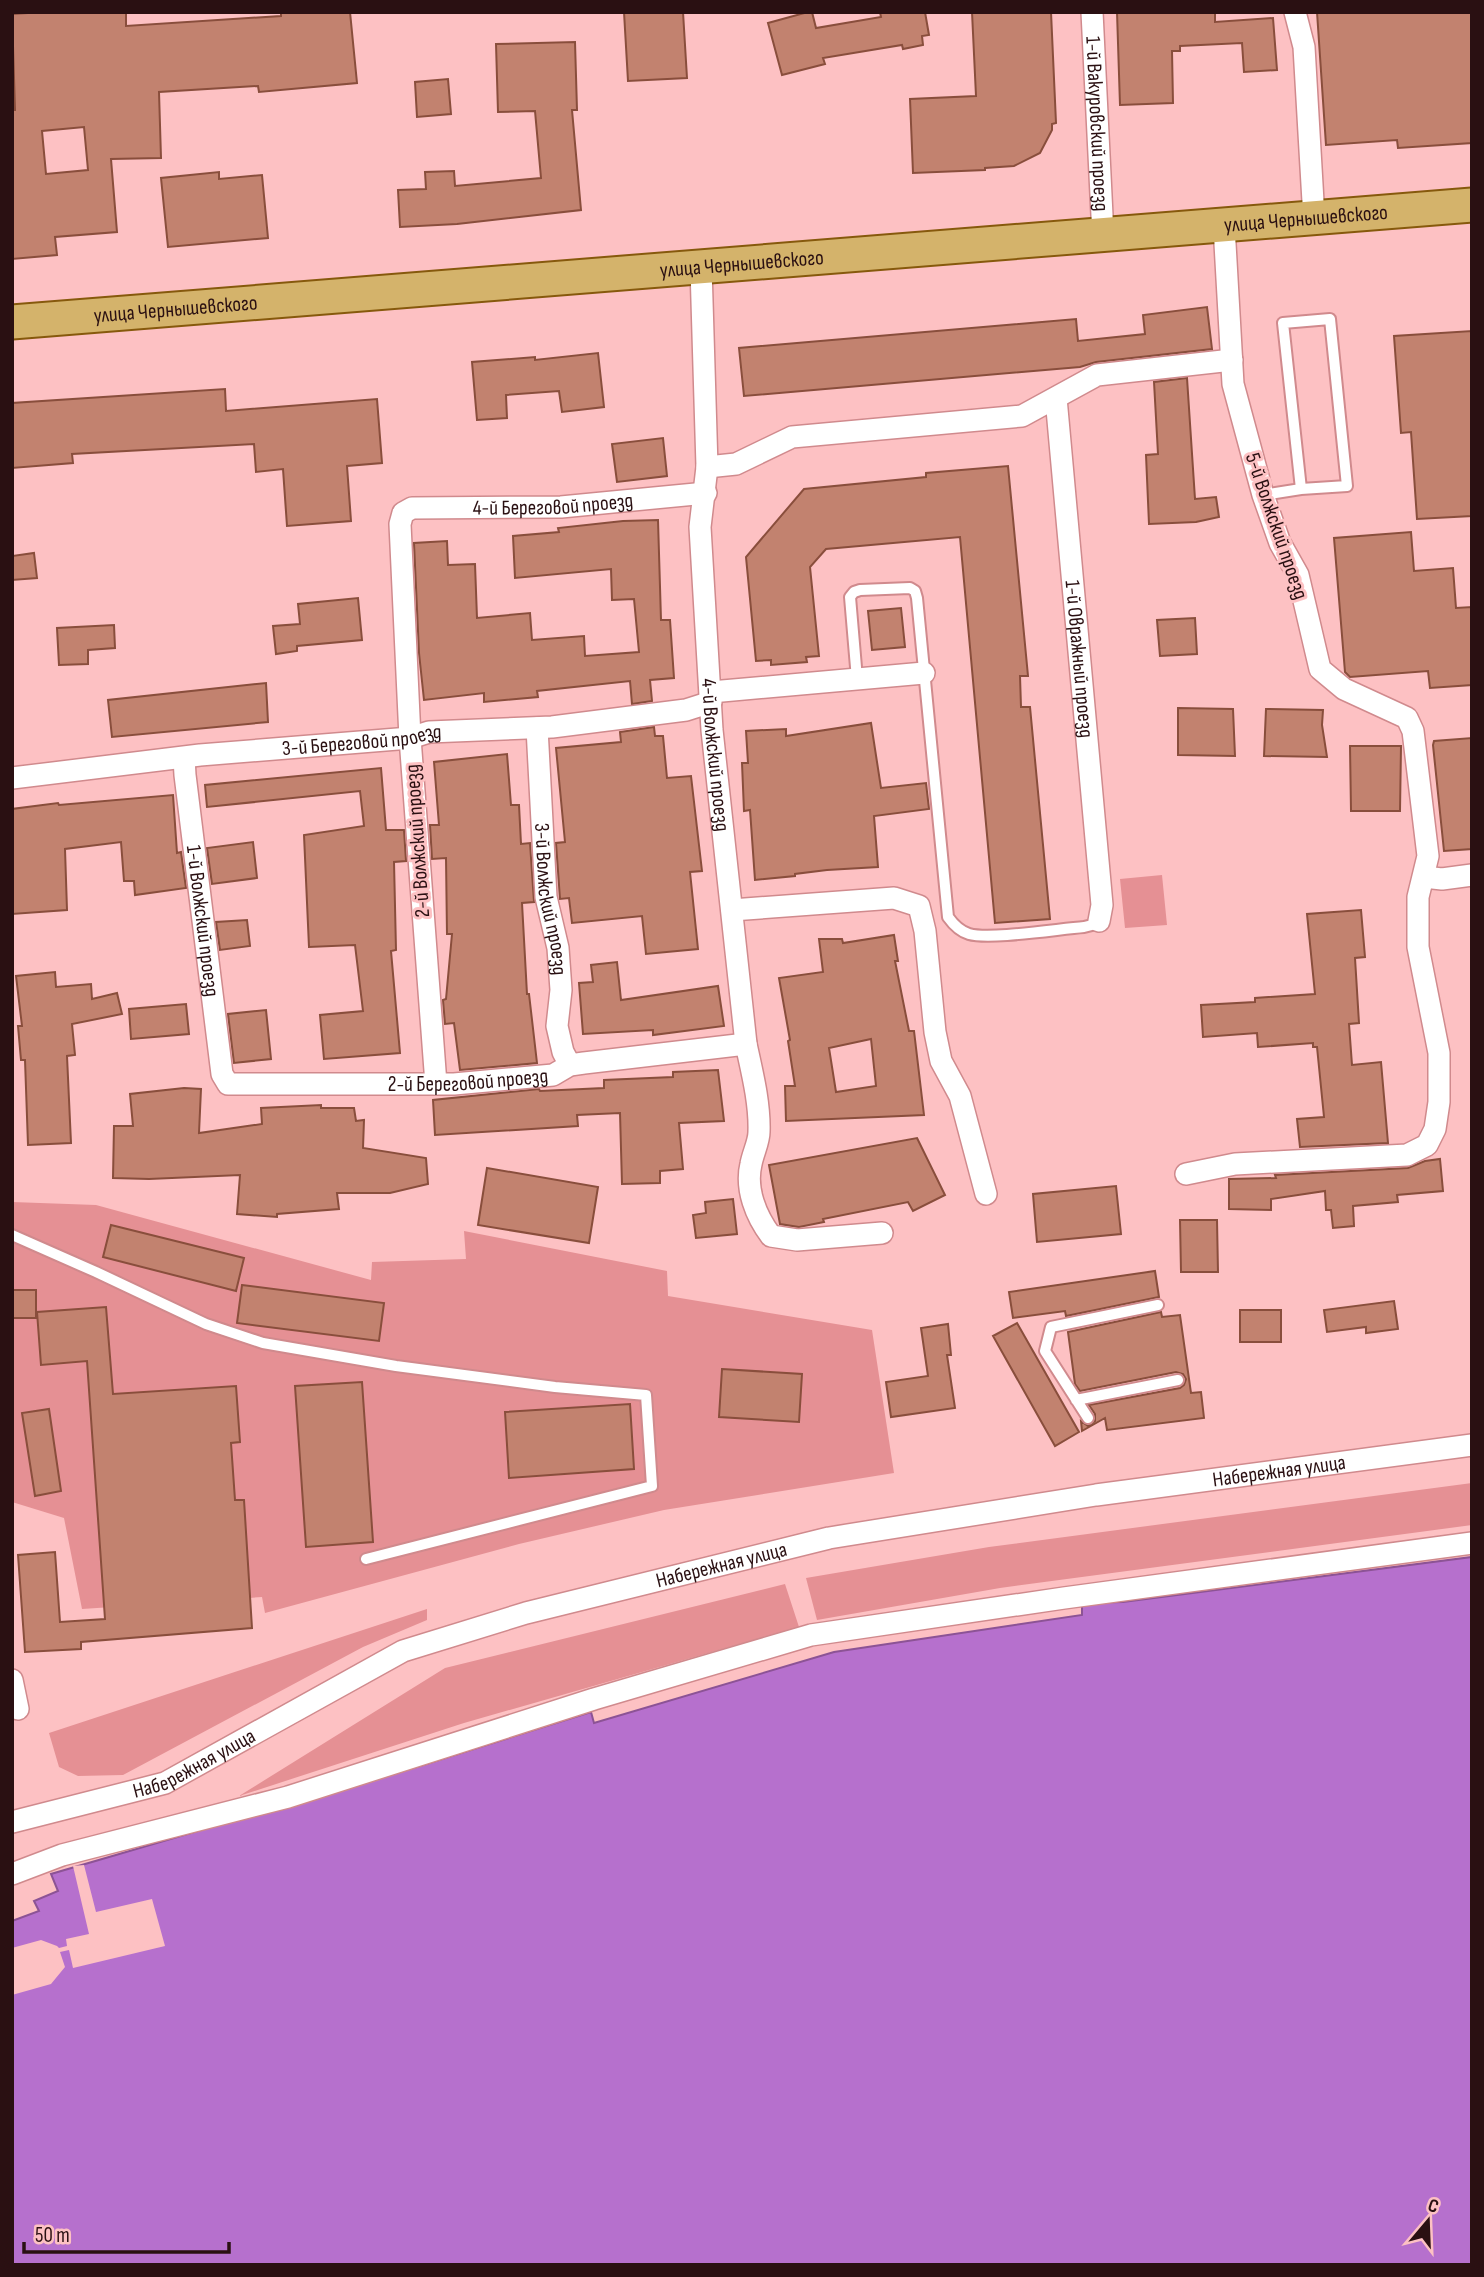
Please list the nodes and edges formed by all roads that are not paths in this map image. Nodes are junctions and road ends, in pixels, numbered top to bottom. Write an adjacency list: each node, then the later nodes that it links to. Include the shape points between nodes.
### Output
1 (1092, 12): 6 (street, 1-й Вакуровский проезд)
2 (1295, 12): 4 (street, via 1304,47)
3 (1472, 205): 4 (main road, улица Чернышевского)
4 (1314, 219): 5 (main road, улица Чернышевского)
5 (1224, 226): 6 (main road, улица Чернышевского); 9 (street, 5-й Волжский проезд)
6 (1103, 236): 7 (main road, улица Чернышевского)
7 (701, 268): 8 (main road, улица Чернышевского); 11 (street, 4-й Волжский проезд)
8 (12, 321)
9 (1232, 360): 10 (street, via 1097,374); 14 (street, 5-й Волжский проезд, via 1233,384)
10 (1056, 398): 11 (street, via 1022,416 792,437 736,464); 26 (street, 1-й Овражный проезд, via 1102,905)
11 (707, 467): 13 (street, 4-й Волжский проезд)
12 (1300, 489): 12 (lane, via 1347,486 1330,319 1283,323); 14 (lane)
13 (706, 493): 15 (street, 4-й Береговой проезд, via 561,508 412,508); 18 (street, 4-й Волжский проезд, via 700,527)
14 (1263, 495): 24 (street, 5-й Волжский проезд, via 1280,543 1298,575 1320,669 1345,689 1407,718 1413,730 1428,856)
15 (403, 513): 20 (street, 2-й Волжский проезд)
16 (924, 673): 17 (street, 3-й Береговой проезд); 17 (lane, via 915,592 904,586 860,590 850,597); 26 (lane, via 948,917 968,934 986,936 1084,927)
17 (857, 679): 18 (street, 3-й Береговой проезд)
18 (711, 697): 19 (street, 3-й Береговой проезд, via 686,710); 25 (street, 4-й Волжский проезд)
19 (537, 728): 20 (street, 3-й Береговой проезд, via 429,732); 28 (street, 3-й Волжский проезд, via 546,897 558,948 561,990 557,1026)
20 (410, 738): 21 (street, 3-й Береговой проезд); 30 (street, 2-й Волжский проезд)
21 (184, 758): 22 (street, 3-й Береговой проезд); 29 (street, 1-й Волжский проезд, via 222,1074)
22 (12, 778)
23 (1472, 875): 24 (street)
24 (1424, 877): 31 (street, 5-й Волжский проезд, via 1418,897 1418,947 1439,1053 1439,1102 1427,1145 1407,1154 1235,1164)
25 (732, 910): 27 (street, 4-й Волжский проезд); 32 (street, via 894,898 919,906 941,1061 960,1096)
26 (1099, 921)
27 (746, 1044): 28 (street, 2-й Береговой проезд); 33 (street, 4-й Волжский проезд, via 759,1133 750,1167 750,1193 771,1236 797,1240)
28 (570, 1065): 30 (street, 2-й Береговой проезд, via 553,1075)
29 (228, 1084): 30 (street, 2-й Береговой проезд)
30 (436, 1084)
31 (1186, 1174)
32 (986, 1194)
33 (882, 1233)
34 (12, 1235): 41 (lane, via 206,1324 263,1343 396,1366 646,1395 652,1486)
35 (1158, 1305): 37 (lane, via 1051,1327 1045,1351)
36 (1178, 1380): 37 (lane)
37 (1076, 1400): 38 (lane)
38 (1088, 1418)
39 (1472, 1445): 44 (street, Набережная улица, via 1096,1495 829,1538 526,1613 402,1651 165,1783)
40 (1472, 1543): 45 (street, via 811,1635 288,1797 62,1855)
41 (366, 1559)
42 (12, 1680): 43 (street)
43 (18, 1709)
44 (12, 1822)
45 (12, 1874)

